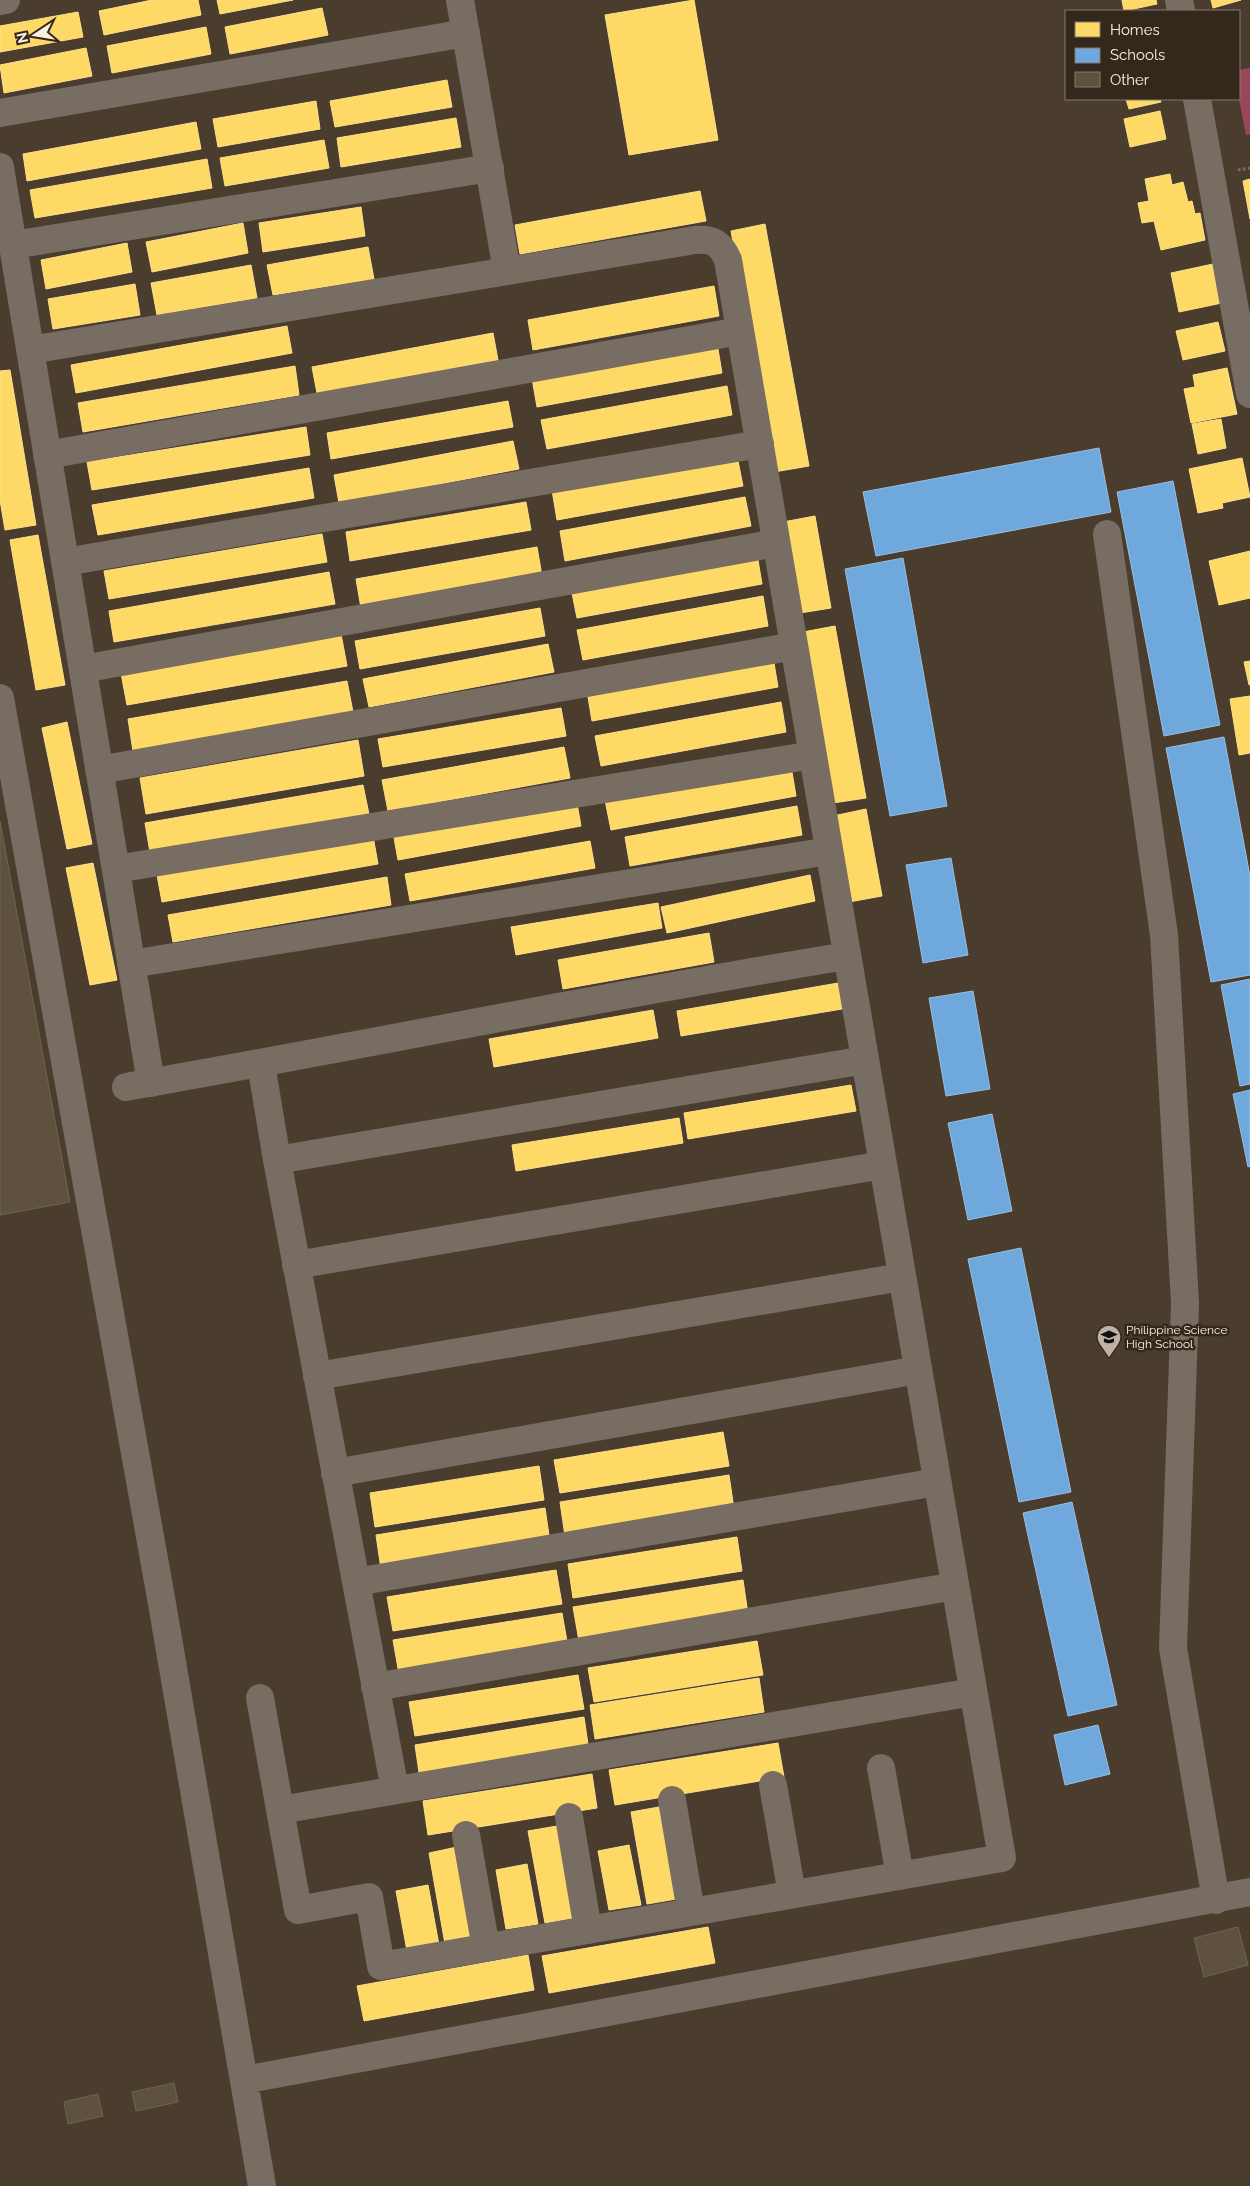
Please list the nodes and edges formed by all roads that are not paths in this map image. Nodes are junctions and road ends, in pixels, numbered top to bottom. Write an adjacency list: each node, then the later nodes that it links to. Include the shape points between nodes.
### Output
1 (6, 0): 3 (street)
2 (460, 0): 4 (street)
3 (0, 1)
4 (466, 33): 6 (street); 8 (street)
5 (1197, 100): 11 (street)
6 (0, 112)
7 (0, 167): 9 (street)
8 (490, 168): 9 (street); 10 (street)
9 (13, 245): 13 (street)
10 (508, 271): 12 (street, via 707,239 716,242 728,260); 13 (street)
11 (1240, 286): 14 (street)
12 (740, 331): 15 (street); 16 (street)
13 (30, 350): 16 (street)
14 (1250, 394)
15 (760, 444): 18 (street); 19 (street)
16 (47, 455): 19 (street)
17 (1107, 534): 54 (street, via 1164,935 1185,1303 1173,1648)
18 (776, 543): 20 (street); 21 (street)
19 (65, 562): 21 (street)
20 (794, 646): 23 (street); 24 (street)
21 (83, 670): 24 (street)
22 (1, 706): 58 (street)
23 (813, 755): 25 (street); 26 (street)
24 (99, 770): 26 (street)
25 (829, 851): 27 (street); 28 (street)
26 (116, 869): 28 (street)
27 (847, 956): 29 (street); 30 (street, via 717,977)
28 (131, 964): 30 (street, via 139,1085)
29 (865, 1060): 31 (street); 32 (street)
30 (260, 1064): 31 (street)
31 (276, 1160): 33 (street)
32 (883, 1165): 33 (street); 34 (street)
33 (296, 1265): 36 (street)
34 (902, 1277): 35 (street); 36 (street)
35 (918, 1370): 37 (street); 38 (street)
36 (317, 1376): 37 (street)
37 (335, 1473): 39 (street)
38 (937, 1482): 39 (street); 40 (street)
39 (356, 1582): 41 (street)
40 (955, 1586): 41 (street); 42 (street)
41 (375, 1687): 46 (street)
42 (973, 1692): 46 (street); 51 (street, via 1002,1858)
43 (260, 1698): 48 (street)
44 (881, 1768): 51 (street)
45 (773, 1785): 53 (street)
46 (395, 1790): 48 (street)
47 (672, 1800): 55 (street)
48 (280, 1810): 57 (street, via 298,1910 369,1897 381,1966)
49 (569, 1817): 56 (street)
50 (466, 1835): 57 (street)
51 (900, 1876): 53 (street)
52 (1250, 1892): 54 (street)
53 (792, 1894): 55 (street)
54 (1216, 1900): 58 (street)
55 (691, 1912): 56 (street)
56 (588, 1930): 57 (street)
57 (486, 1948)
58 (244, 2080): 59 (street)
59 (262, 2186)

